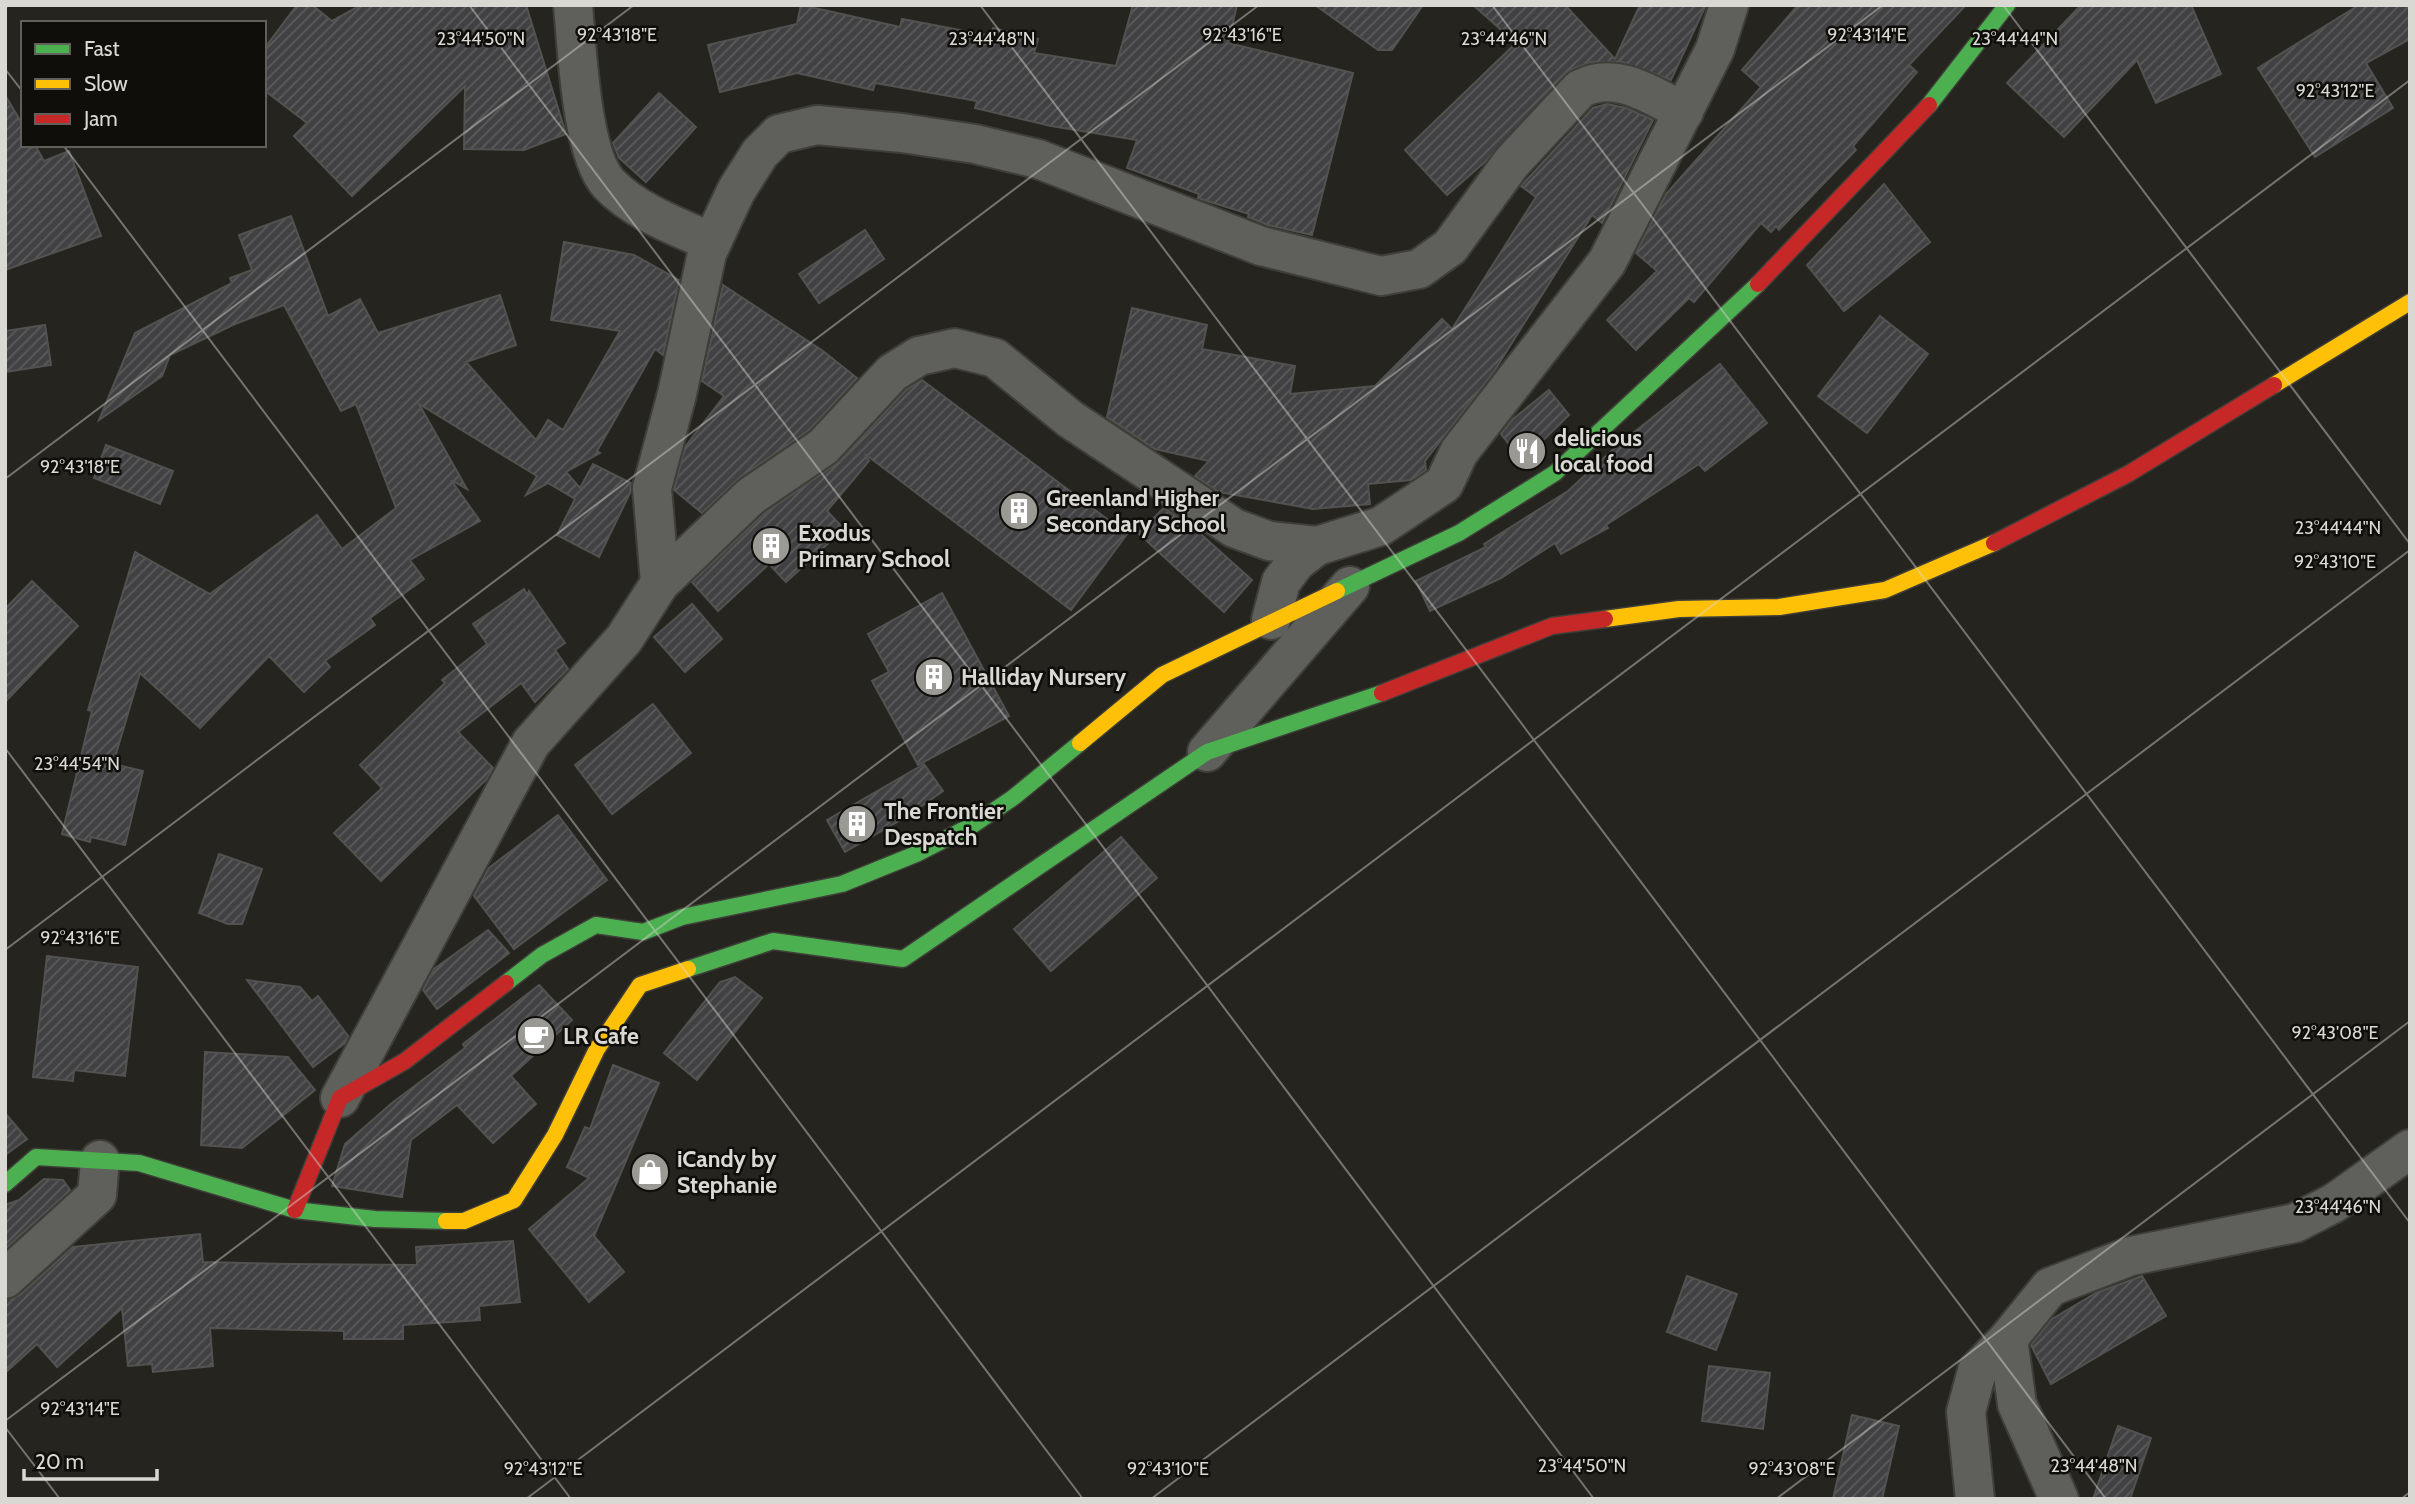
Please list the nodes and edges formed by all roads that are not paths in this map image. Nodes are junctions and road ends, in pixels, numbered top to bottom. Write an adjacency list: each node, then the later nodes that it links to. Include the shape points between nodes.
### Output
1 (573, 5): 5 (street, via 589,137 608,183 636,205)
2 (1729, 5): 4 (street, via 1715,49)
3 (2007, 5): 9 (main road, via 1927,107 1739,304 1555,473 1459,533)
4 (1684, 112): 5 (street, via 1630,85 1594,81 1580,89 1512,162 1450,247 1419,268 1381,276 1261,246 1038,159 926,136 817,125 779,134 760,153); 7 (street, via 1607,262 1459,452 1444,484 1381,526)
5 (712, 242): 8 (street, via 652,488)
6 (2410, 302): 11 (main road, via 2128,474 1992,544 1885,590 1779,607 1679,609 1552,625 1349,706)
7 (1317, 546): 8 (street, via 1269,541 1234,527 1070,419 995,358 955,348 919,356 892,373 823,447 751,496); 10 (street, via 1296,562 1281,582)
8 (660, 583): 12 (street, via 624,639 531,743)
9 (1350, 586): 10 (main road); 11 (street)
10 (1271, 620): 12 (main road, via 1162,675 1014,797 973,825 842,884 695,914 643,932 596,925 542,955 405,1061)
11 (1207, 752): 16 (main road, via 902,959 773,941 640,985 597,1049 555,1135 514,1200 464,1221 375,1219)
12 (340, 1098): 16 (main road)
13 (2410, 1149): 18 (street, via 2334,1203 2295,1223 2131,1256 2050,1287)
14 (100, 1160): 15 (main road, via 36,1157); 16 (main road, via 139,1163); 17 (street, via 97,1195)
15 (5, 1184)
16 (295, 1210)
17 (5, 1279)
18 (2008, 1339): 19 (street, via 1977,1371 1966,1412); 20 (street, via 2017,1404)
19 (1975, 1499)
20 (2059, 1499)

